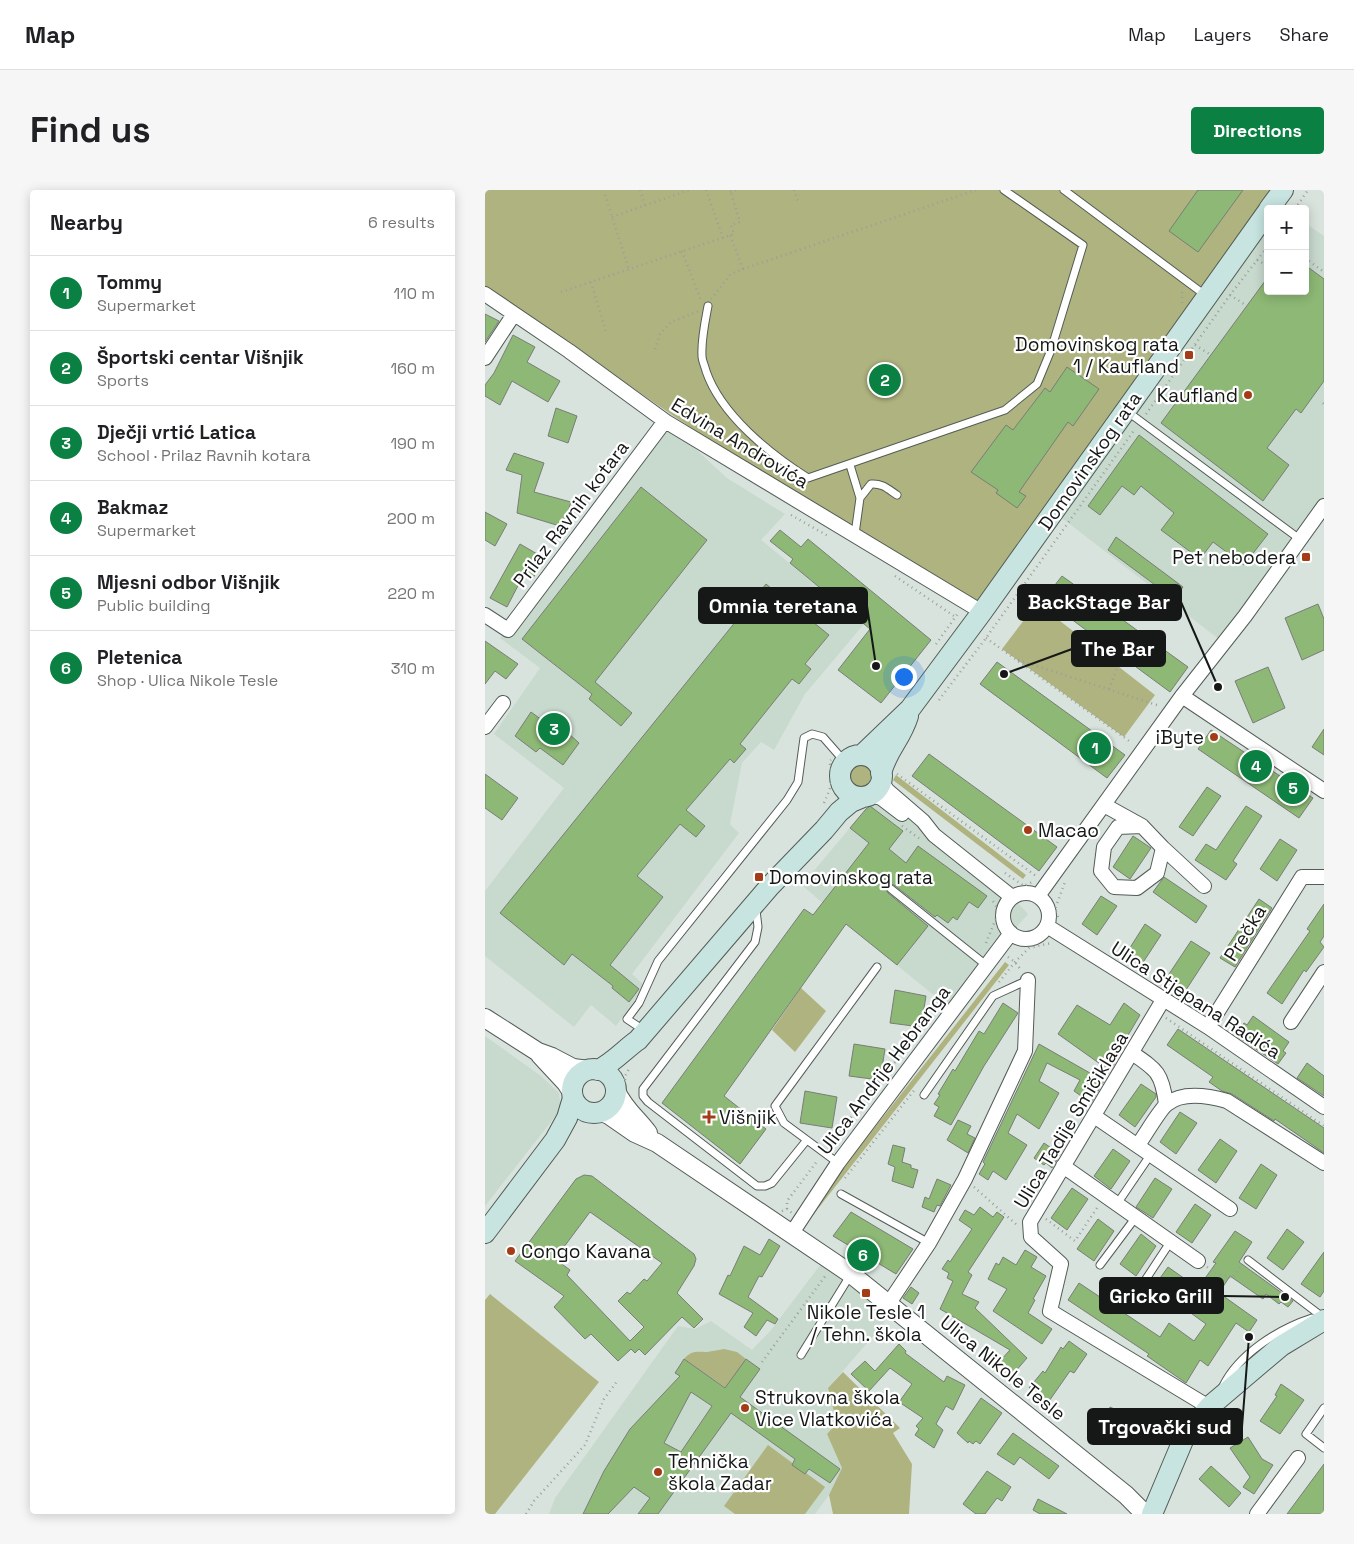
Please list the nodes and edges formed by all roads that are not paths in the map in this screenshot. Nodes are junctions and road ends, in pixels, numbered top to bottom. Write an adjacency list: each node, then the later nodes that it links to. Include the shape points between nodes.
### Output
1 (1004, 190): 13 (lane, via 1083,245 1051,350 1037,384 1005,410)
2 (1064, 190): 7 (lane)
3 (1283, 190): 4 (main road, Domovinskog rata)
4 (1272, 205)
5 (1264, 217): 7 (main road, Domovinskog rata)
6 (485, 294): 9 (street, Edvina Androvića)
7 (1207, 297): 11 (main road, Domovinskog rata)
8 (707, 306): 13 (lane, via 702,358 711,386 732,415 766,448 808,478)
9 (514, 314): 10 (street); 12 (street, Edvina Androvića)
10 (485, 358)
11 (1133, 416): 18 (lane); 20 (main road, Domovinskog rata)
12 (665, 420): 17 (street, Edvina Androvića); 19 (street, Prilaz Ravnih kotara, via 508,630)
13 (849, 465): 15 (lane)
14 (897, 495): 15 (lane, via 877,483 871,484)
15 (860, 498): 17 (lane)
16 (1324, 506): 18 (street)
17 (855, 534): 20 (street, Edvina Androvića)
18 (1301, 540): 21 (street)
19 (485, 615)
20 (974, 624): 23 (main road, Domovinskog rata)
21 (1182, 696): 28 (street); 29 (street)
22 (503, 703): 24 (street)
23 (910, 709): 25 (main road, Domovinskog rata); 27 (main road, Domovinskog rata, via 904,730 885,757)
24 (485, 726)
25 (843, 758): 26 (main road); 27 (main road, via 868,756 876,762); 49 (lane, via 823,737 812,734 804,738 798,782 787,800 658,961 639,1003 627,1019)
26 (841, 783): 27 (main road, via 850,794); 31 (main road, via 817,824)
27 (878, 783): 31 (main road, via 845,807); 37 (street, via 881,798 929,838)
28 (1324, 791)
29 (1104, 805): 30 (street); 36 (street)
30 (1142, 826): 32 (street); 32 (street, via 1119,827 1104,847 1101,871 1114,887 1137,888 1157,873)
31 (809, 846): 38 (main road)
32 (1163, 848): 34 (street)
33 (1324, 877): 48 (street, Prečka, via 1302,877)
34 (1204, 886)
35 (891, 889): 41 (lane)
36 (1038, 896): 37 (street, via 1025,892); 39 (street, via 1047,906 1049,920)
37 (1012, 897): 40 (street, via 1003,915 1003,922)
38 (755, 904): 49 (main road); 61 (lane, via 758,927 755,942 643,1089 643,1096 757,1186 772,1183)
39 (1054, 924): 40 (street, via 1031,939); 45 (street, Ulica Stjepana Radića)
40 (1011, 934): 41 (street, Ulica Andrije Hebranga)
41 (986, 965): 65 (street, Ulica Andrije Hebranga)
42 (877, 967): 61 (lane, via 775,1106 784,1123)
43 (1324, 972): 47 (street)
44 (1028, 980): 55 (lane, via 993,996); 75 (street, via 1025,1050 965,1179)
45 (1160, 1006): 48 (street, Ulica Stjepana Radića); 51 (street, Ulica Tadije Smičiklasa)
46 (485, 1018): 50 (street)
47 (1291, 1022)
48 (1207, 1027): 57 (street, Ulica Stjepana Radića)
49 (642, 1036): 52 (main road, via 607,1066); 53 (main road, via 622,1067)
50 (538, 1052): 52 (street, via 573,1068); 54 (street)
51 (1132, 1053): 56 (street, via 1154,1068 1163,1082); 59 (street, Ulica Tadije Smičiklasa)
52 (594, 1070): 53 (main road, via 610,1076); 54 (main road, via 577,1078)
53 (615, 1087): 58 (main road, via 612,1104); 62 (street, Ulica Nikole Tesle, via 629,1112)
54 (573, 1095): 58 (main road, via 579,1107); 60 (main road, via 567,1118)
55 (924, 1095)
56 (1166, 1104): 63 (street); 66 (street, via 1185,1096 1227,1101)
57 (1324, 1107)
58 (596, 1113): 60 (main road, via 575,1123); 62 (street, Ulica Nikole Tesle, via 609,1115)
59 (1094, 1116): 63 (street); 67 (street, Ulica Tadije Smičiklasa)
60 (555, 1140): 72 (main road)
61 (806, 1141): 65 (lane)
62 (657, 1143): 73 (street, Ulica Nikole Tesle)
63 (1138, 1146): 64 (street)
64 (1151, 1154): 69 (lane); 70 (street)
65 (838, 1163): 73 (street, Ulica Andrije Hebranga)
66 (1324, 1164)
67 (1063, 1166): 69 (street); 84 (street, Ulica Tadije Smičiklasa, via 1030,1222 1031,1237 1061,1264 1050,1311)
68 (841, 1194): 75 (lane)
69 (1117, 1204): 71 (street)
70 (1230, 1209)
71 (1136, 1218): 74 (street); 78 (lane)
72 (485, 1233)
73 (792, 1233): 79 (street, Ulica Nikole Tesle)
74 (1171, 1242): 77 (street); 80 (lane)
75 (929, 1243): 81 (street)
76 (1248, 1260): 82 (lane)
77 (1198, 1261)
78 (1100, 1265)
79 (851, 1274): 81 (street, Ulica Nikole Tesle); 83 (lane)
80 (1142, 1285)
81 (889, 1303): 88 (street, Ulica Nikole Tesle, via 1126,1495)
82 (1323, 1317): 84 (main road, via 1281,1346)
83 (801, 1355)
84 (1214, 1402): 89 (main road, via 1184,1438)
85 (1324, 1408): 86 (lane, via 1306,1434)
86 (1324, 1448)
87 (1298, 1458): 90 (street)
88 (1145, 1514)
89 (1152, 1514)
90 (1257, 1514)

